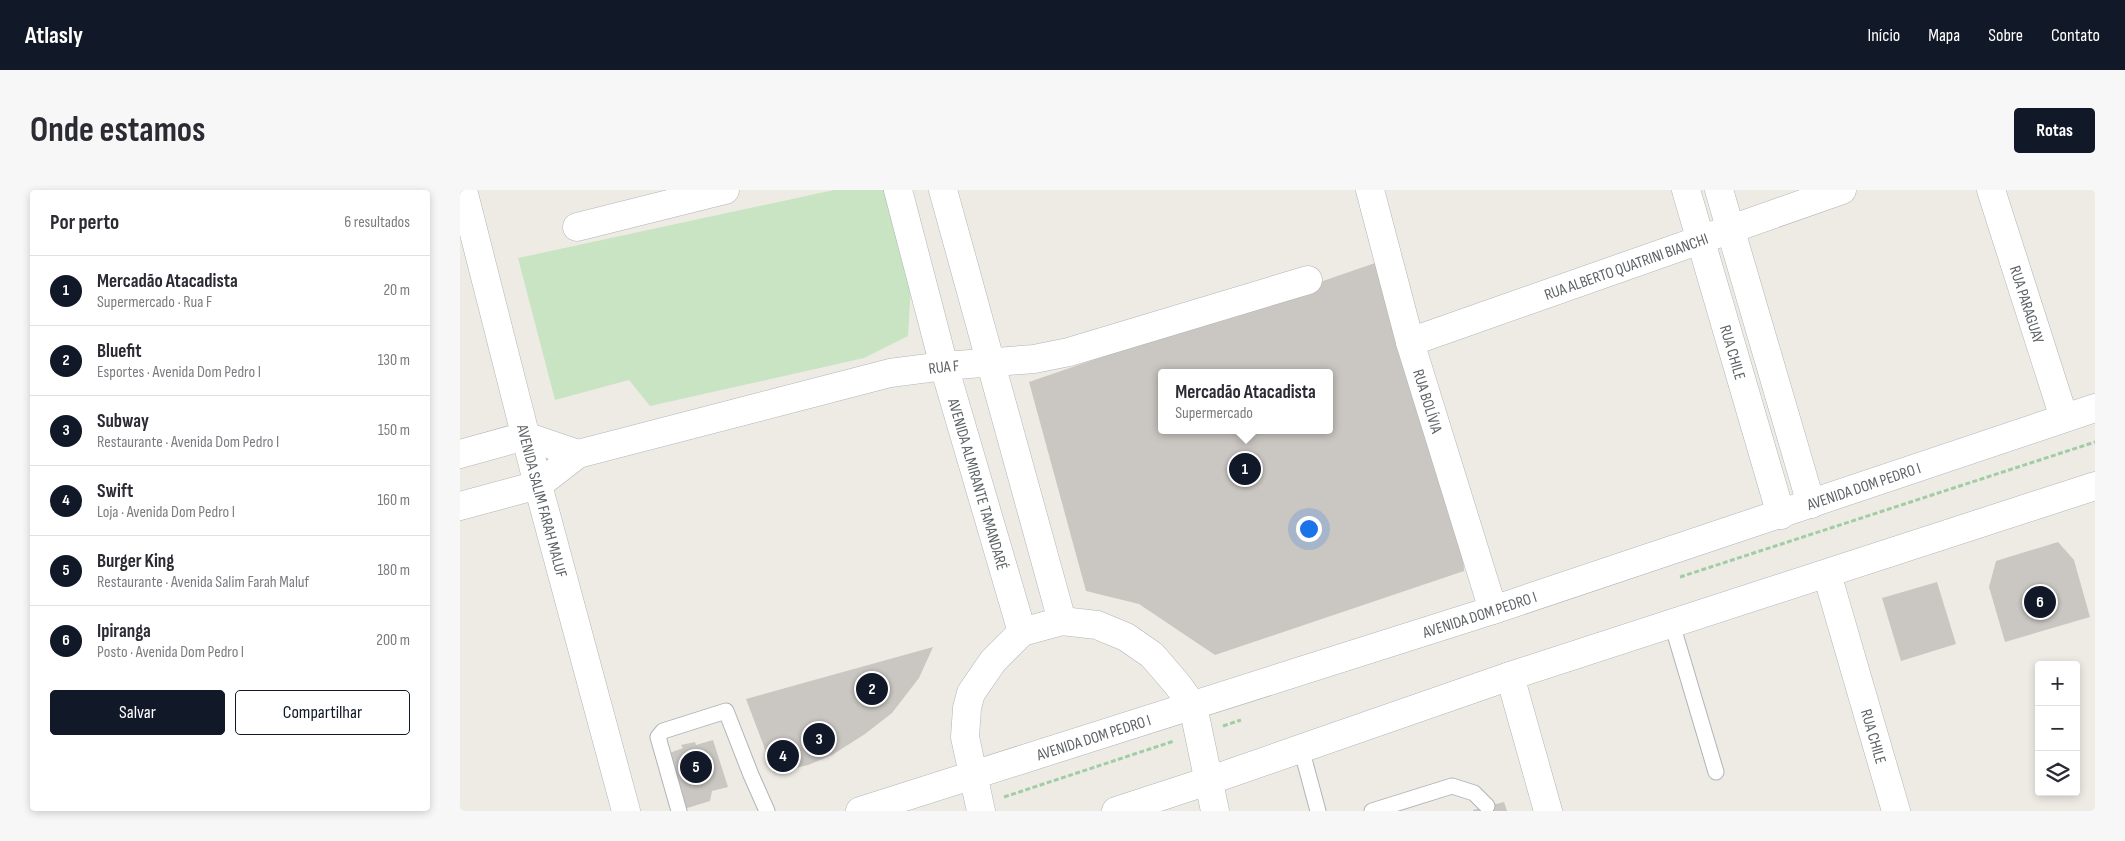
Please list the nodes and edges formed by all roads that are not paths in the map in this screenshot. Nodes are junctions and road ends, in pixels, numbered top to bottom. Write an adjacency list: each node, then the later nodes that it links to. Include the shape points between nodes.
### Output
1 (463, 190): 13 (street, AVENIDA SALIM FARAH MALUF)
2 (725, 190): 10 (street)
3 (898, 190): 17 (street, AVENIDA ALMIRANTE TAMANDARÉ)
4 (943, 190): 16 (street)
5 (1370, 190): 15 (street, RUA BOLÍVIA)
6 (1686, 190): 12 (street, RUA CHILE)
7 (1719, 190): 11 (street, RUA CHILE)
8 (1842, 190): 11 (street, RUA ALBERTO QUATRINI BIANCHI)
9 (1992, 190): 19 (street, RUA PARAGUAY)
10 (577, 227)
11 (1729, 228): 12 (street, RUA ALBERTO QUATRINI BIANCHI); 25 (street, RUA CHILE)
12 (1700, 239): 15 (street, RUA ALBERTO QUATRINI BIANCHI); 27 (street, RUA CHILE)
13 (471, 266): 20 (street, AVENIDA SALIM FARAH MALUF)
14 (1308, 280): 16 (street, RUA F, via 1069,352)
15 (1410, 342): 29 (street, RUA BOLÍVIA)
16 (991, 361): 17 (street, RUA F); 30 (street)
17 (944, 366): 22 (street, RUA F, via 890,373); 32 (street, AVENIDA ALMIRANTE TAMANDARÉ)
18 (2095, 408): 19 (street, AVENIDA DOM PEDRO I)
19 (2064, 418): 25 (street, AVENIDA DOM PEDRO I)
20 (525, 436): 21 (street); 22 (street); 23 (street, AVENIDA SALIM FARAH MALUF)
21 (460, 454)
22 (578, 454): 23 (street)
23 (538, 485): 26 (street); 40 (street, AVENIDA SALIM FARAH MALUF)
24 (2094, 490): 28 (street)
25 (1811, 504): 27 (street, AVENIDA DOM PEDRO I)
26 (460, 506)
27 (1781, 515): 29 (street, AVENIDA DOM PEDRO I)
28 (1827, 574): 31 (street); 50 (street, RUA CHILE)
29 (1493, 610): 34 (street, AVENIDA DOM PEDRO I)
30 (1062, 621): 32 (street); 34 (street, via 1097,624 1126,637 1152,655)
31 (1672, 624): 33 (street); 36 (lane)
32 (1022, 632): 37 (street, via 993,661 971,693 965,737)
33 (1510, 676): 35 (street); 49 (street)
34 (1193, 706): 37 (street, AVENIDA DOM PEDRO I); 38 (street)
35 (1301, 748): 38 (street); 47 (lane)
36 (1716, 772)
37 (975, 774): 43 (street, AVENIDA DOM PEDRO I); 44 (street)
38 (1208, 781): 45 (street); 46 (street)
39 (1487, 806): 48 (lane, via 1474,793 1452,786)
40 (626, 811)
41 (679, 811): 42 (lane, via 658,737 663,731 726,711)
42 (767, 811)
43 (860, 811)
44 (981, 811)
45 (1116, 811)
46 (1215, 811)
47 (1318, 811)
48 (1372, 811)
49 (1548, 811)
50 (1896, 811)

